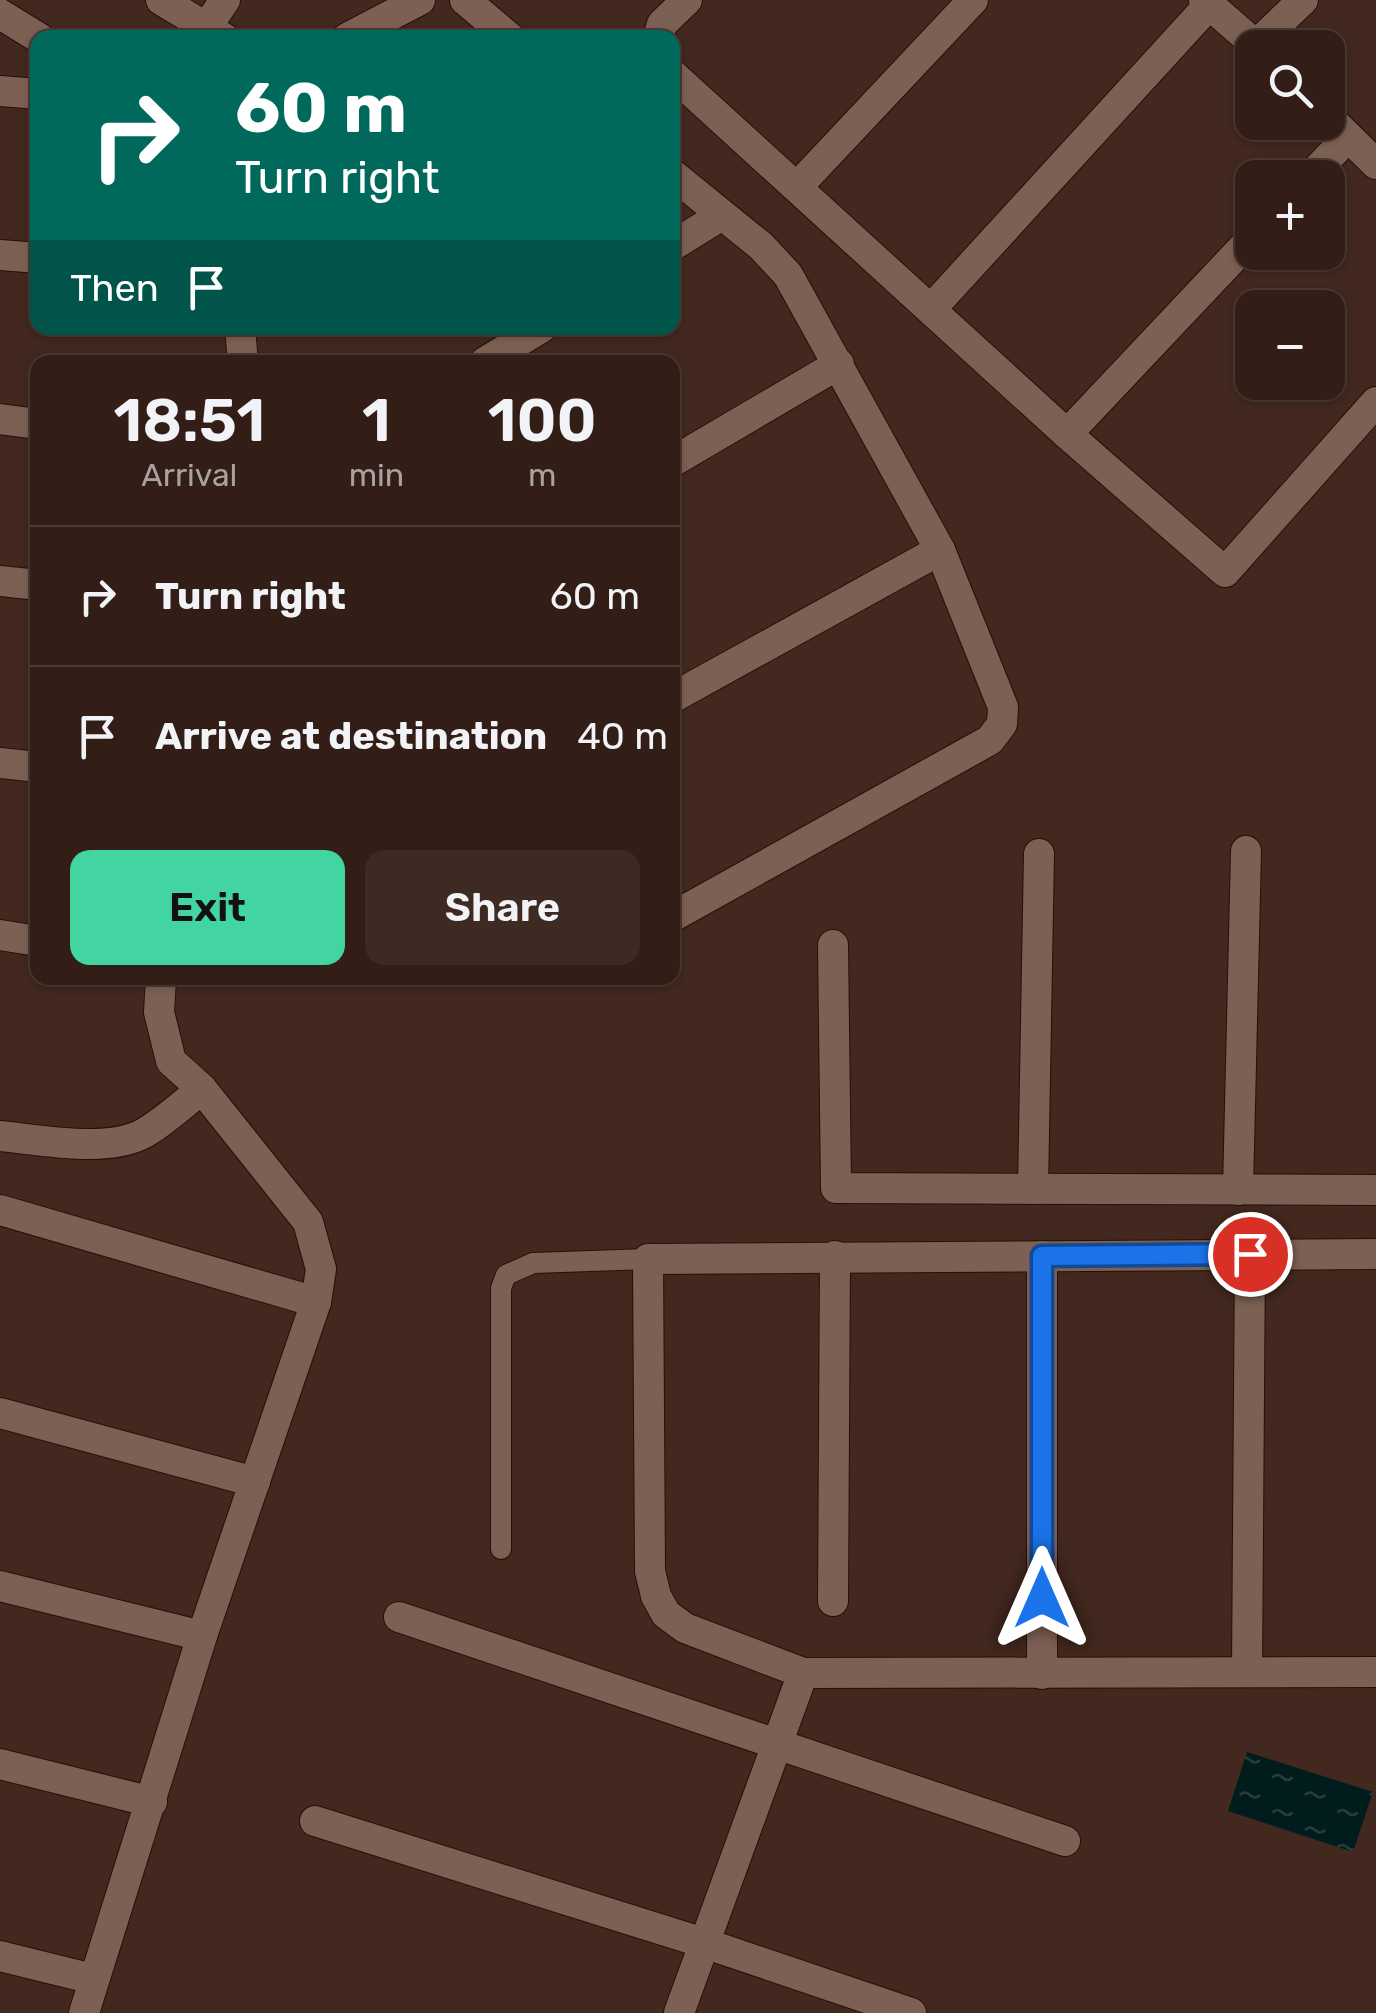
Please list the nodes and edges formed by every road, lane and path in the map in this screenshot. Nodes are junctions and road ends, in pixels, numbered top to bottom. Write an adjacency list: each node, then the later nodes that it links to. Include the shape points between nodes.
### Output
1 (161, 0): 10 (street)
2 (225, 0): 11 (street)
3 (420, 0): 12 (street)
4 (465, 0): 13 (street)
5 (687, 0): 14 (street)
6 (973, 0): 24 (street)
7 (1303, 0): 16 (street)
8 (1207, 2): 15 (street); 30 (street)
9 (0, 14): 17 (street)
10 (210, 30)
11 (216, 30)
12 (362, 30)
13 (501, 30)
14 (660, 30)
15 (1239, 30)
16 (1274, 30)
17 (30, 32)
18 (680, 81): 24 (street)
19 (0, 91): 20 (street)
20 (30, 93)
21 (1345, 134): 22 (street)
22 (1376, 164)
23 (680, 181): 25 (street)
24 (798, 186): 30 (street)
25 (722, 215): 26 (street); 33 (street, via 788,275)
26 (680, 241)
27 (0, 254): 29 (street)
28 (1235, 256): 37 (street)
29 (30, 257)
30 (932, 308): 37 (street)
31 (530, 335): 32 (street)
32 (497, 355)
33 (838, 364): 38 (street); 39 (street)
34 (1376, 402): 37 (street, via 1224,572)
35 (0, 419): 36 (street)
36 (30, 423)
37 (1067, 434)
38 (680, 457)
39 (940, 550): 42 (street); 47 (street, via 1003,708 1002,724 990,740)
40 (0, 582): 41 (street)
41 (30, 584)
42 (680, 694)
43 (0, 763): 44 (street)
44 (30, 766)
45 (1246, 851): 55 (street)
46 (1039, 854): 54 (street)
47 (680, 913)
48 (0, 935): 49 (street)
49 (30, 940)
50 (833, 945): 54 (street, via 836,1188)
51 (161, 985): 52 (street, via 159,1012 171,1062)
52 (202, 1089): 53 (street, via 144,1134 119,1142); 63 (street, via 308,1222 320,1269)
53 (0, 1136)
54 (1032, 1189): 55 (street)
55 (1238, 1190): 56 (street)
56 (1376, 1190)
57 (0, 1210): 63 (street)
58 (1250, 1254): 59 (street); 61 (street); 71 (street)
59 (1376, 1254)
60 (834, 1256): 61 (street); 62 (street); 68 (street)
61 (1042, 1256): 74 (street)
62 (648, 1260): 66 (lane, via 533,1263 506,1275); 73 (street, via 650,1571 656,1596 685,1628)
63 (316, 1302): 65 (street)
64 (0, 1413): 65 (street)
65 (256, 1482): 70 (street)
66 (501, 1549)
67 (0, 1586): 70 (street)
68 (832, 1601)
69 (400, 1617): 75 (street)
70 (202, 1636): 77 (street)
71 (1247, 1672): 72 (street); 74 (street)
72 (1376, 1672)
73 (803, 1674): 74 (street); 75 (street)
74 (1042, 1674)
75 (777, 1746): 79 (street); 80 (street)
76 (0, 1764): 77 (street)
77 (152, 1802): 82 (street)
78 (315, 1821): 80 (street)
79 (1065, 1841)
80 (704, 1943): 84 (street); 85 (street)
81 (0, 1956): 82 (street)
82 (94, 1979): 83 (street)
83 (84, 2013)
84 (679, 2013)
85 (911, 2013)

